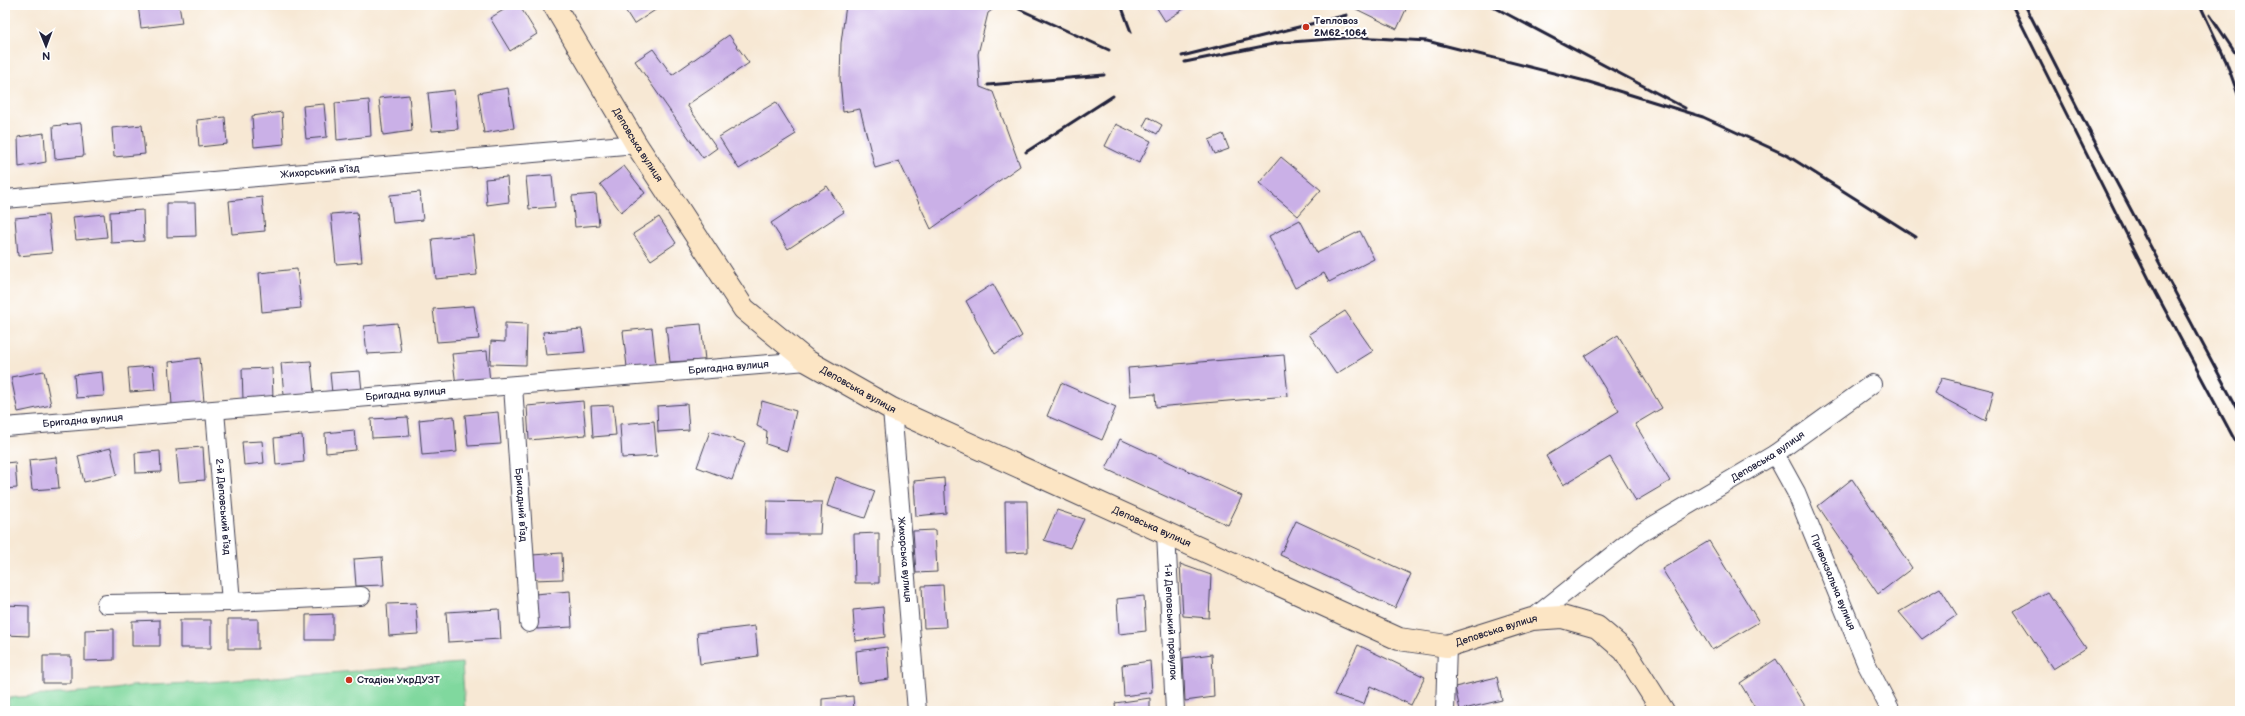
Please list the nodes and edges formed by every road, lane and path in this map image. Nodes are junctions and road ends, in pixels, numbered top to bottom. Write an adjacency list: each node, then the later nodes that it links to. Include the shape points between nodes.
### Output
1 (554, 5): 2 (main road, Деповська вулиця)
2 (636, 144): 3 (street, Жихорський в’їзд); 4 (main road, Деповська вулиця, via 744,309)
3 (5, 199)
4 (807, 362): 6 (street, Бригадна вулиця); 7 (main road, Деповська вулиця)
5 (1872, 384): 10 (street, Деповська вулиця)
6 (513, 386): 8 (street, Бригадна вулиця); 16 (street, Бригадний в’їзд)
7 (892, 409): 11 (main road, Деповська вулиця); 18 (street, Жихорська вулиця)
8 (215, 411): 9 (street, Бригадна вулиця); 13 (street, 2-й Деповський в’їзд)
9 (5, 427)
10 (1775, 454): 15 (street, Деповська вулиця, via 1639,534); 22 (street, Привокзальна вулиця, via 1796,492 1866,663)
11 (1166, 533): 17 (main road, Деповська вулиця, via 1399,639); 19 (street, 1-й Деповський провулок)
12 (361, 596): 13 (street)
13 (231, 602): 14 (street)
14 (106, 604)
15 (1532, 619): 17 (main road, Деповська вулиця); 21 (main road, via 1562,617 1596,627 1625,651)
16 (529, 623)
17 (1447, 646): 20 (street)
18 (917, 711)
19 (1175, 711)
20 (1445, 711)
21 (1663, 711)
22 (1891, 711)

